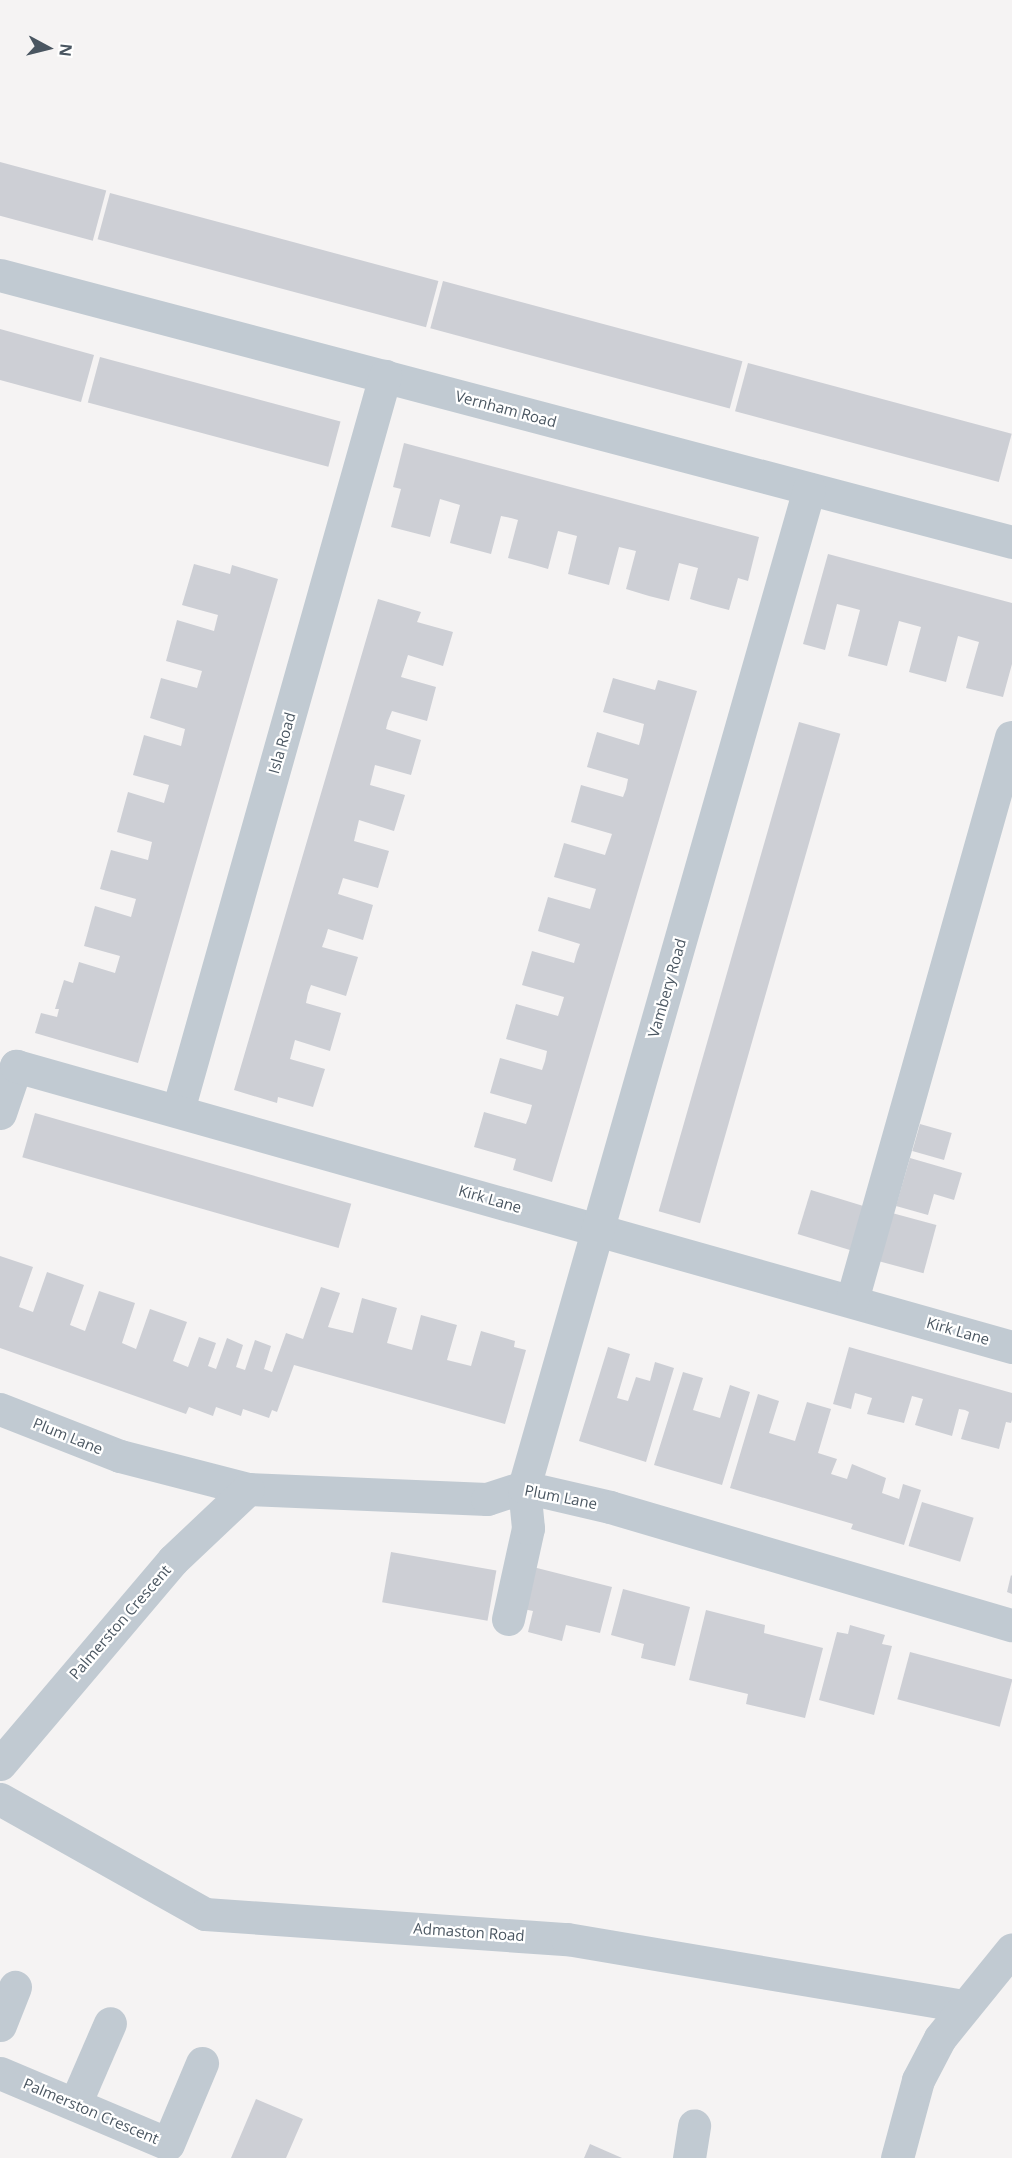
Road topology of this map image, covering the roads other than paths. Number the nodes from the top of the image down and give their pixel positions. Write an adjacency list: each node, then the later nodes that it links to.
1 (0, 275): 2 (street, Vernham Road)
2 (386, 376): 3 (street, Vernham Road); 6 (street, Isla Road)
3 (809, 489): 4 (street, Vernham Road); 8 (street, Vambery Road)
4 (1012, 542)
5 (1011, 737): 9 (street)
6 (178, 1110): 7 (street, Kirk Lane); 8 (street, Kirk Lane)
7 (0, 1113)
8 (598, 1230): 9 (street, Kirk Lane); 12 (street, Vambery Road)
9 (852, 1300): 10 (street, Kirk Lane)
10 (1012, 1347)
11 (0, 1409): 13 (street, Plum Lane)
12 (524, 1487): 13 (street, Plum Lane); 14 (street); 15 (street, Plum Lane)
13 (248, 1489): 16 (street, Palmerston Crescent)
14 (508, 1618)
15 (1012, 1625)
16 (0, 1764)
17 (0, 1799): 20 (street, Admaston Road)
18 (1012, 1949): 20 (street)
19 (15, 1987): 22 (street)
20 (963, 2006): 28 (street)
21 (110, 2023): 25 (street)
22 (0, 2025)
23 (202, 2063): 25 (street, Palmerston Crescent)
24 (0, 2073): 25 (street, Palmerston Crescent)
25 (75, 2104)
26 (694, 2125): 27 (street)
27 (689, 2158)
28 (897, 2158)

